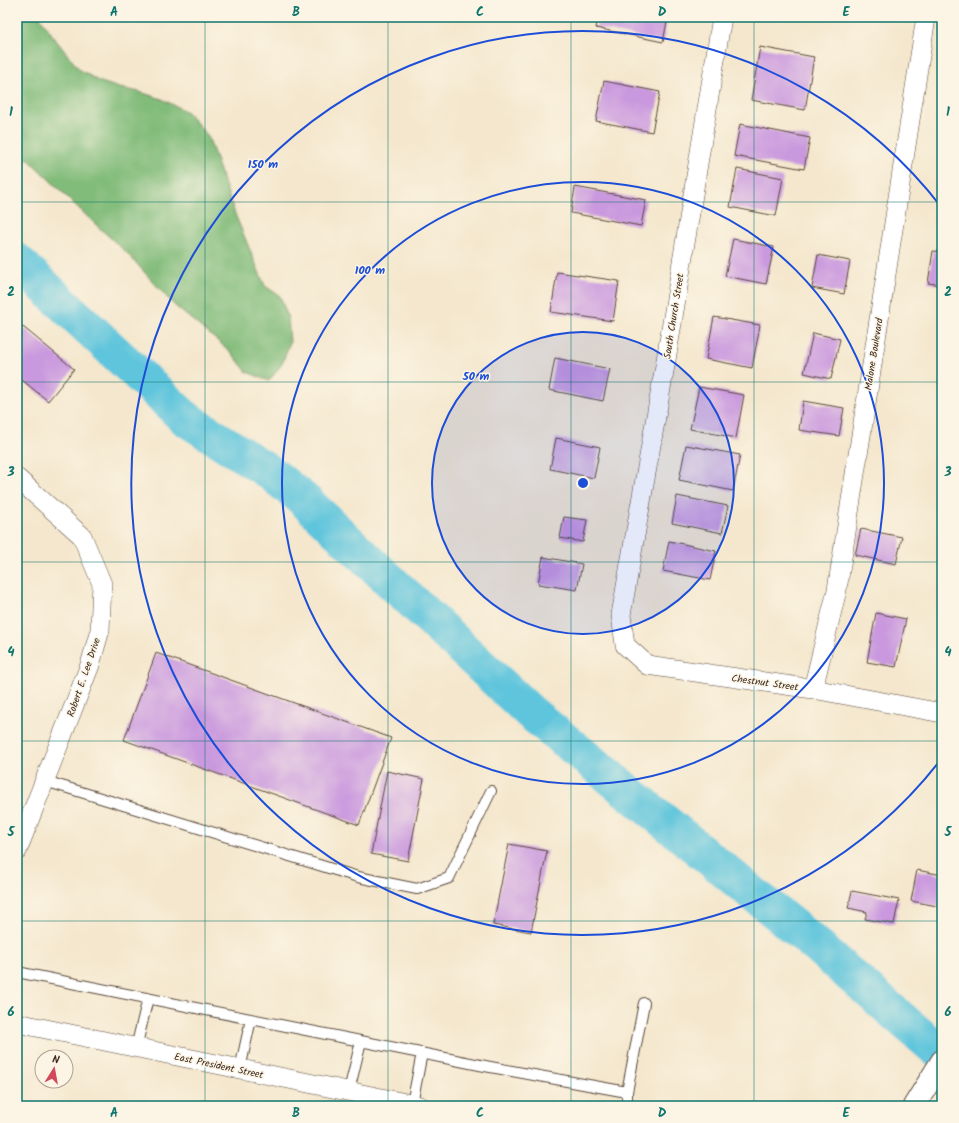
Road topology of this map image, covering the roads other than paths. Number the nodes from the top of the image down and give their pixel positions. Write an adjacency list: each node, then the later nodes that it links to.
1 (722, 17): 4 (street, South Church Street)
2 (926, 17): 5 (street, Malone Boulevard)
3 (17, 478): 7 (street, Robert E. Lee Drive)
4 (621, 615): 5 (street, Chestnut Street)
5 (813, 689): 6 (street, Chestnut Street)
6 (942, 713)
7 (45, 780): 8 (lane); 9 (street, Robert E. Lee Drive)
8 (491, 791)
9 (17, 851)
10 (17, 972): 11 (lane)
11 (148, 998): 13 (lane); 16 (lane)
12 (644, 1003): 21 (lane)
13 (251, 1019): 15 (lane); 19 (lane)
14 (17, 1023): 16 (street, East President Street)
15 (361, 1041): 17 (lane); 20 (lane)
16 (136, 1048): 19 (street, East President Street)
17 (422, 1053): 21 (lane); 22 (lane)
18 (942, 1061): 24 (street)
19 (240, 1069): 20 (street, East President Street)
20 (349, 1091): 22 (street, East President Street)
21 (626, 1092): 23 (lane)
22 (416, 1105)
23 (627, 1106)
24 (914, 1106)

